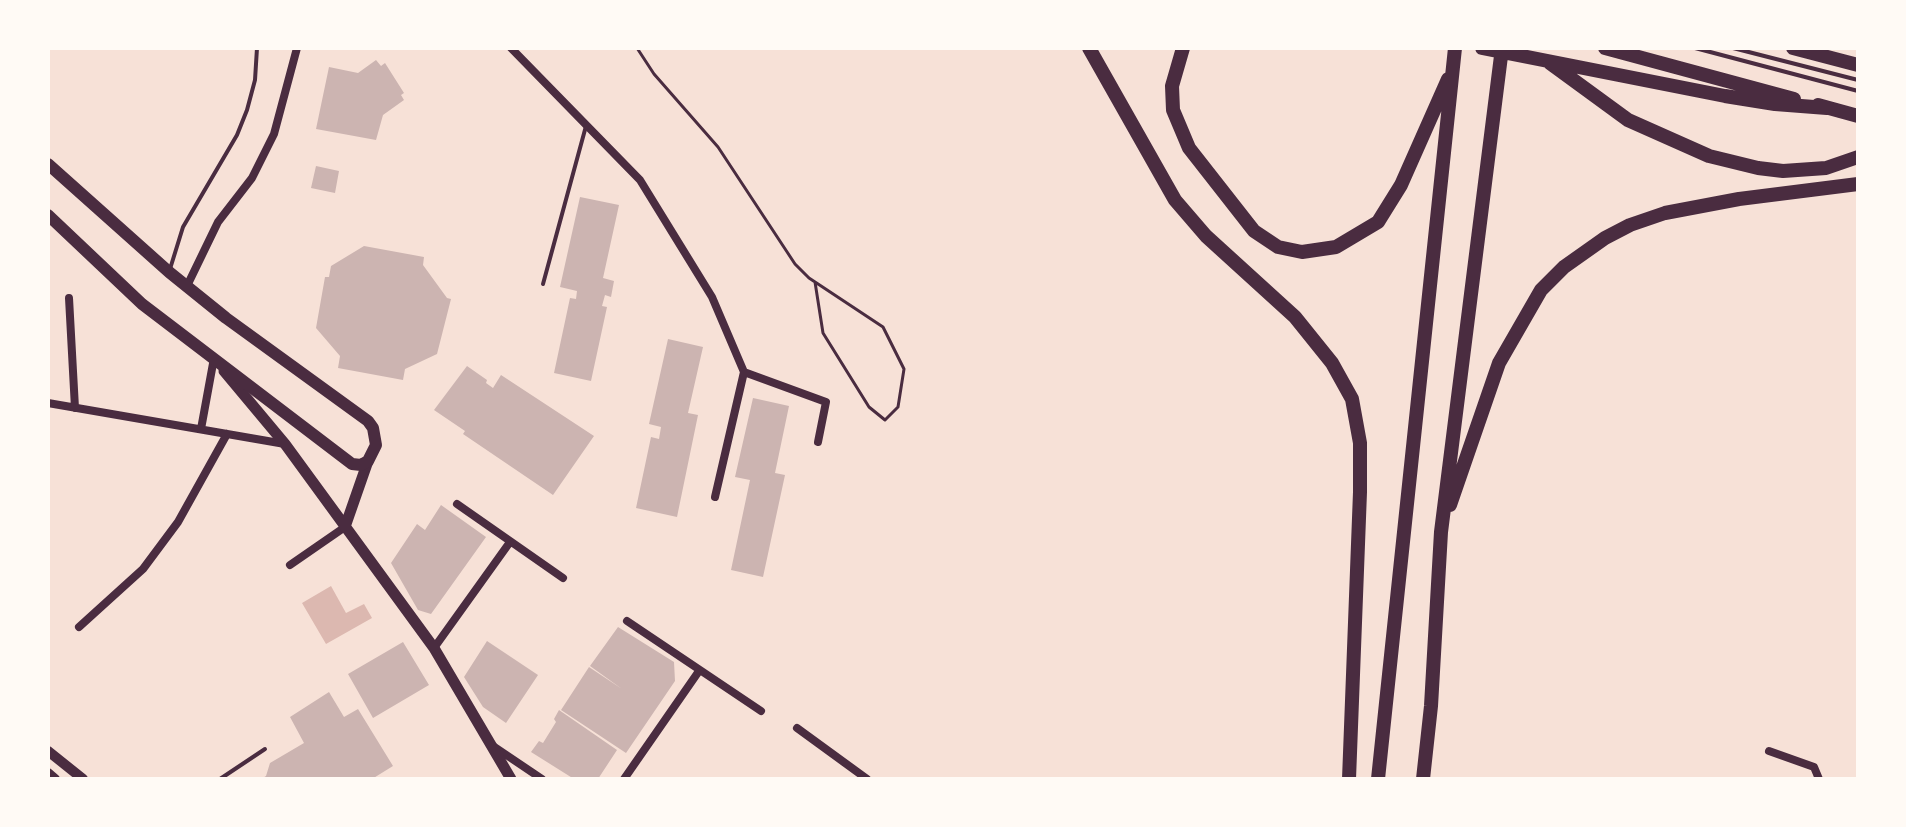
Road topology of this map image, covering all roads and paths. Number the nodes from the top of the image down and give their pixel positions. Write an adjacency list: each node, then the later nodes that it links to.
1 (257, 48): 26 (lane)
2 (297, 48): 29 (street)
3 (511, 48): 21 (street)
4 (637, 48): 27 (path)
5 (1089, 48): 65 (highway)
6 (1183, 48): 16 (highway)
7 (1455, 48): 16 (highway)
8 (1482, 48): 14 (highway)
9 (1502, 48): 43 (highway)
10 (1605, 48): 19 (highway)
11 (1695, 48): 18 (lane)
12 (1733, 48): 17 (lane)
13 (1793, 48): 15 (highway)
14 (1546, 61): 19 (highway); 22 (highway)
15 (1858, 65)
16 (1453, 67): 66 (highway)
17 (1858, 80)
18 (1858, 91)
19 (1827, 108): 20 (highway)
20 (1858, 116)
21 (586, 123): 28 (lane); 32 (street)
22 (1858, 157)
23 (48, 164): 26 (main road)
24 (1858, 184): 43 (highway)
25 (48, 215): 31 (main road)
26 (169, 272): 29 (main road)
27 (815, 282): 27 (path)
28 (543, 284)
29 (187, 286): 39 (main road)
30 (69, 298): 34 (street)
31 (214, 358): 35 (street); 38 (main road); 39 (main road)
32 (744, 372): 37 (street); 40 (street)
33 (48, 403): 34 (street)
34 (75, 408): 35 (street)
35 (201, 429): 36 (street)
36 (227, 434): 38 (street); 48 (street)
37 (818, 442)
38 (285, 444): 42 (main road)
39 (368, 461): 42 (main road)
40 (715, 497)
41 (457, 504): 44 (street)
42 (345, 527): 45 (street); 49 (main road)
43 (1441, 532): 67 (highway)
44 (510, 542): 46 (street); 49 (street)
45 (290, 565)
46 (563, 578)
47 (627, 621): 50 (street)
48 (79, 627)
49 (434, 648): 53 (main road)
50 (699, 671): 51 (street); 63 (street)
51 (761, 711)
52 (797, 728): 64 (street)
53 (490, 745): 61 (main road); 62 (street)
54 (265, 749): 60 (lane)
55 (1769, 751): 68 (street)
56 (49, 753): 59 (street)
57 (48, 773): 58 (street)
58 (55, 779)
59 (83, 779)
60 (220, 779)
61 (511, 779)
62 (542, 779)
63 (624, 779)
64 (867, 779)
65 (1349, 779)
66 (1378, 779)
67 (1423, 779)
68 (1819, 779)

